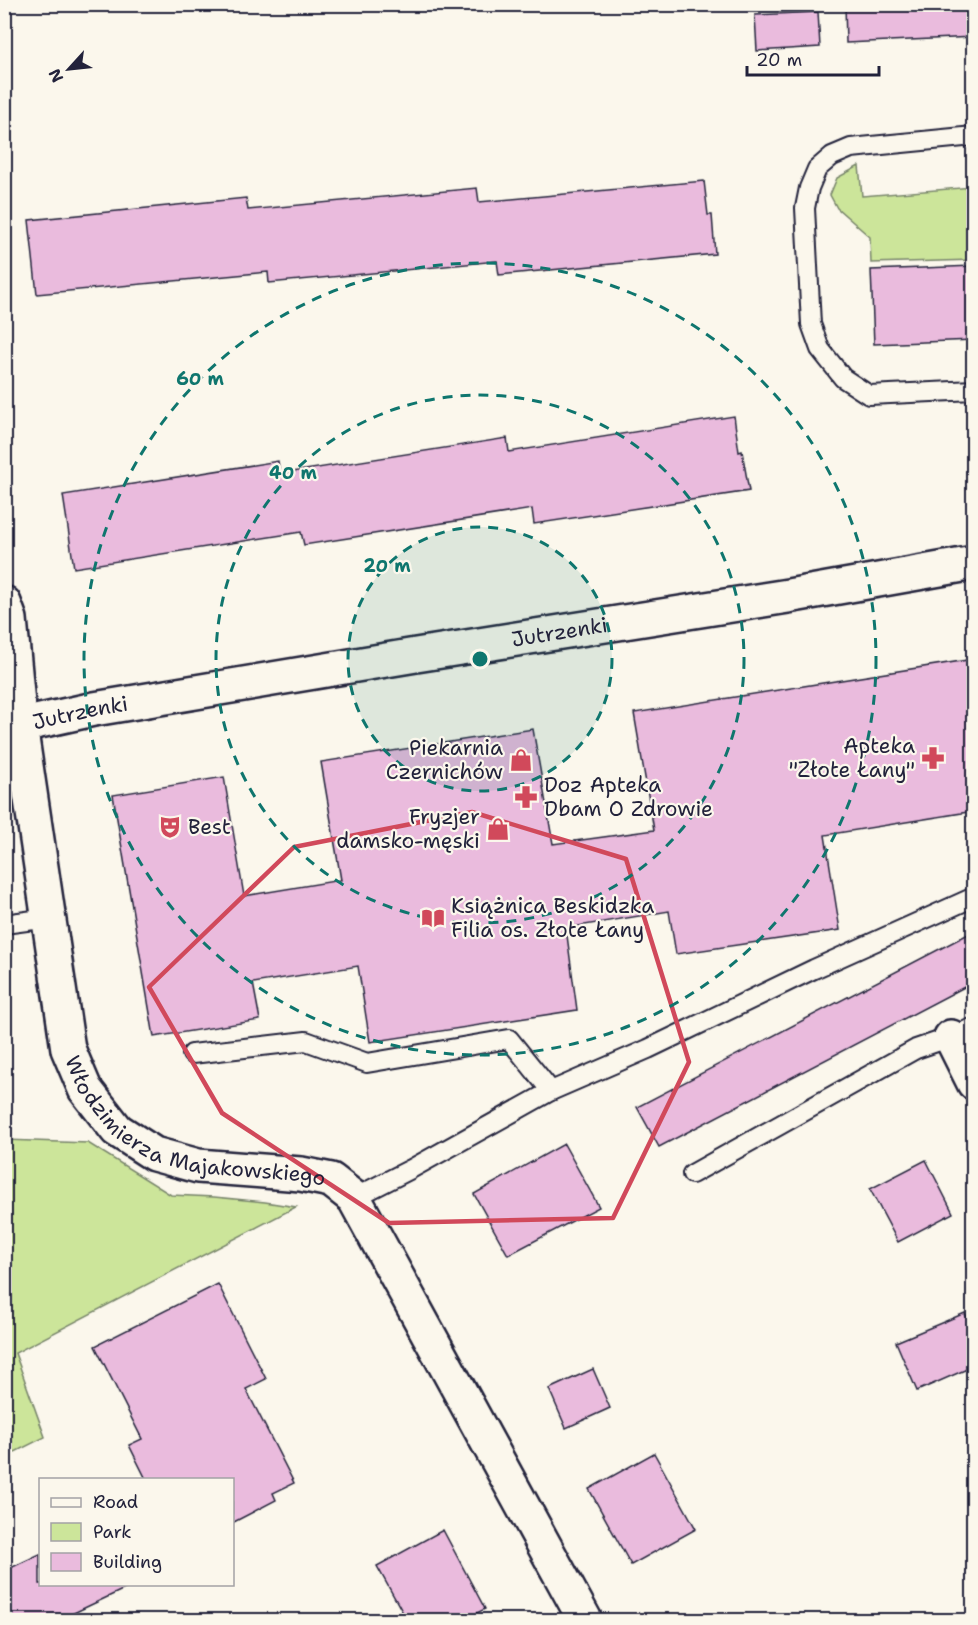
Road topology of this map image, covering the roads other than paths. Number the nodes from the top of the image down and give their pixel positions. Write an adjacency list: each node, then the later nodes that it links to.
1 (974, 136): 2 (lane)
2 (974, 390)
3 (974, 563): 5 (street, Jutrzenki)
4 (4, 603): 5 (street, Włodzimierza Majakowskiego)
5 (13, 727): 7 (street, Włodzimierza Majakowskiego)
6 (974, 897): 12 (lane)
7 (49, 918): 8 (lane); 14 (street, Włodzimierza Majakowskiego)
8 (4, 924)
9 (962, 1032): 11 (street); 13 (lane)
10 (192, 1054): 12 (lane)
11 (974, 1083)
12 (551, 1090): 14 (lane)
13 (692, 1174)
14 (354, 1198): 15 (street, Włodzimierza Majakowskiego)
15 (585, 1620)

